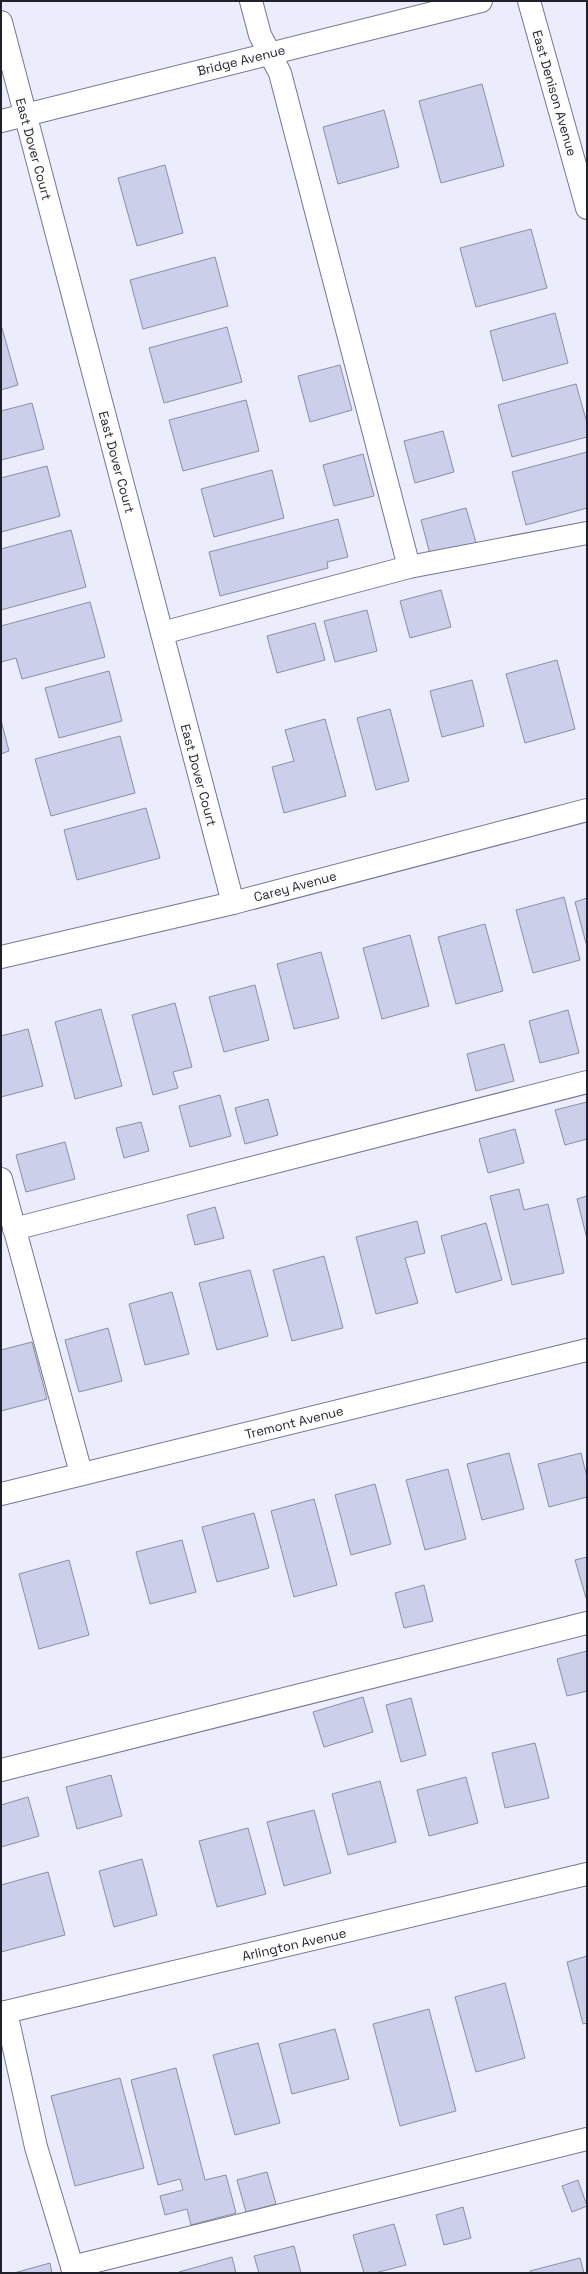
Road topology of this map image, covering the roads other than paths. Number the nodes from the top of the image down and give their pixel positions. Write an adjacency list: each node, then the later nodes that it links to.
1 (251, 1): 5 (street)
2 (481, 1): 5 (street, Bridge Avenue)
3 (529, 1): 8 (street, East Denison Avenue)
4 (1, 22): 6 (street, East Dover Court)
5 (269, 53): 6 (street, Bridge Avenue); 10 (street)
6 (26, 115): 7 (street, Bridge Avenue); 11 (street, East Dover Court)
7 (1, 121)
8 (587, 208)
9 (587, 533): 10 (street)
10 (409, 567): 11 (street)
11 (162, 633): 13 (street, East Dover Court)
12 (587, 810): 13 (street, Carey Avenue)
13 (233, 903): 14 (street, Carey Avenue)
14 (1, 957)
15 (587, 1082): 17 (street)
16 (1, 1179): 17 (street)
17 (14, 1229): 19 (street)
18 (587, 1350): 19 (street, Tremont Avenue)
19 (81, 1473): 20 (street, Tremont Avenue)
20 (1, 1494)
21 (587, 1623): 22 (street)
22 (1, 1770)
23 (587, 1874): 24 (street, Arlington Avenue)
24 (4, 2013): 26 (street)
25 (587, 2139): 26 (street)
26 (73, 2270)

